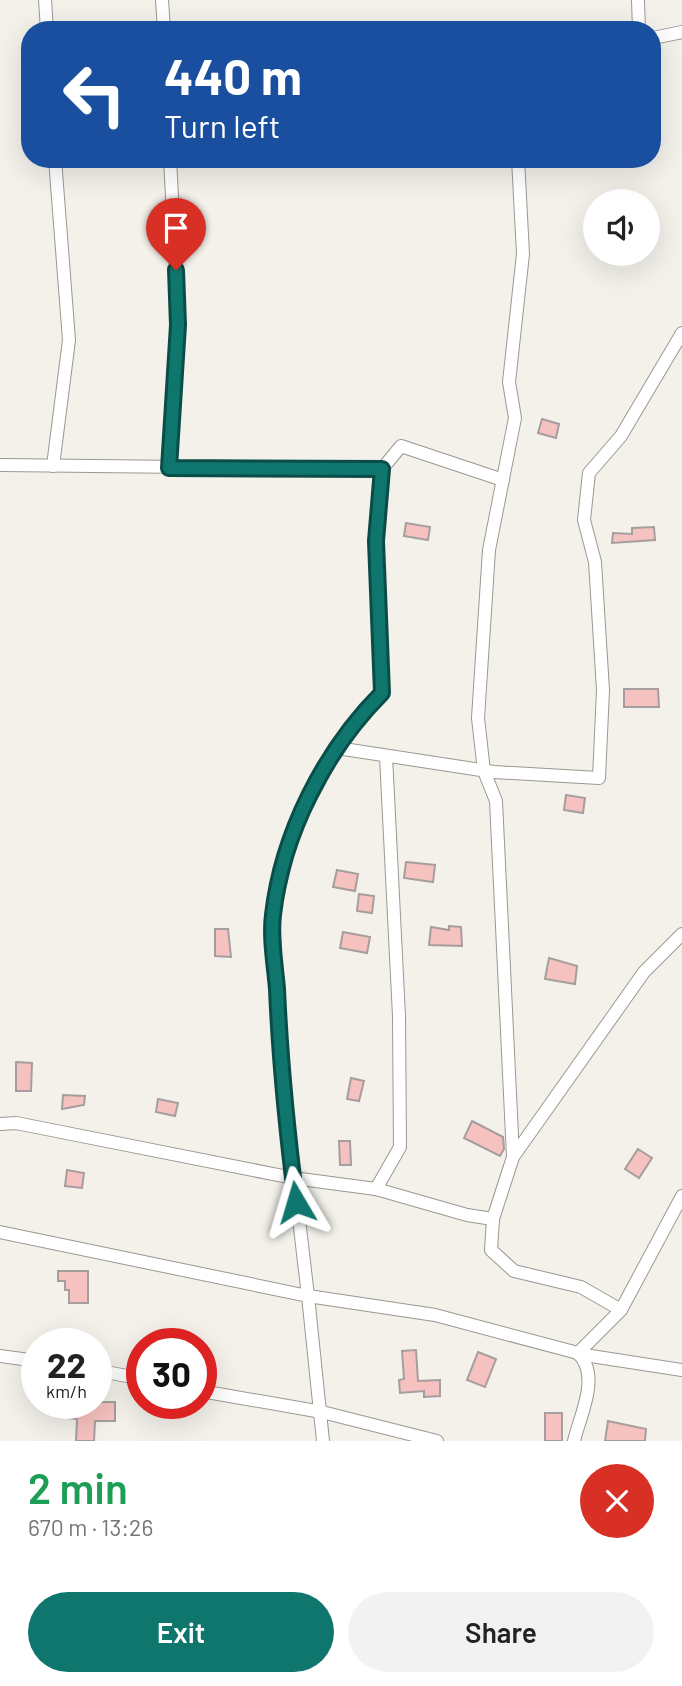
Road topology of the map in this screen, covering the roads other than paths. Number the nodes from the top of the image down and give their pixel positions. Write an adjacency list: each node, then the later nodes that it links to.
1 (45, 0): 4 (street)
2 (162, 0): 5 (street)
3 (638, 0): 6 (street)
4 (46, 21)
5 (163, 21)
6 (639, 21)
7 (682, 32): 8 (street)
8 (661, 36)
9 (56, 168): 14 (street)
10 (170, 168): 15 (street)
11 (518, 168): 17 (street)
12 (682, 332): 20 (street)
13 (0, 465): 14 (street)
14 (53, 466): 15 (street)
15 (169, 468): 16 (street)
16 (382, 469): 17 (street); 18 (street)
17 (503, 480): 20 (street)
18 (337, 748): 19 (street); 24 (street)
19 (386, 756): 20 (street); 25 (street)
20 (484, 771): 23 (street)
21 (682, 934): 23 (street)
22 (0, 1124): 24 (street)
23 (513, 1157): 27 (street)
24 (293, 1178): 25 (street); 29 (street)
25 (376, 1189): 27 (street)
26 (682, 1196): 30 (street)
27 (493, 1219): 30 (street)
28 (0, 1232): 29 (street)
29 (308, 1296): 31 (street); 36 (street)
30 (621, 1310): 31 (street)
31 (578, 1353): 34 (street); 39 (street)
32 (0, 1356): 33 (street)
33 (21, 1359)
34 (682, 1370)
35 (217, 1394): 36 (street)
36 (322, 1412): 37 (street); 38 (street)
37 (323, 1441)
38 (437, 1441)
39 (574, 1441)

